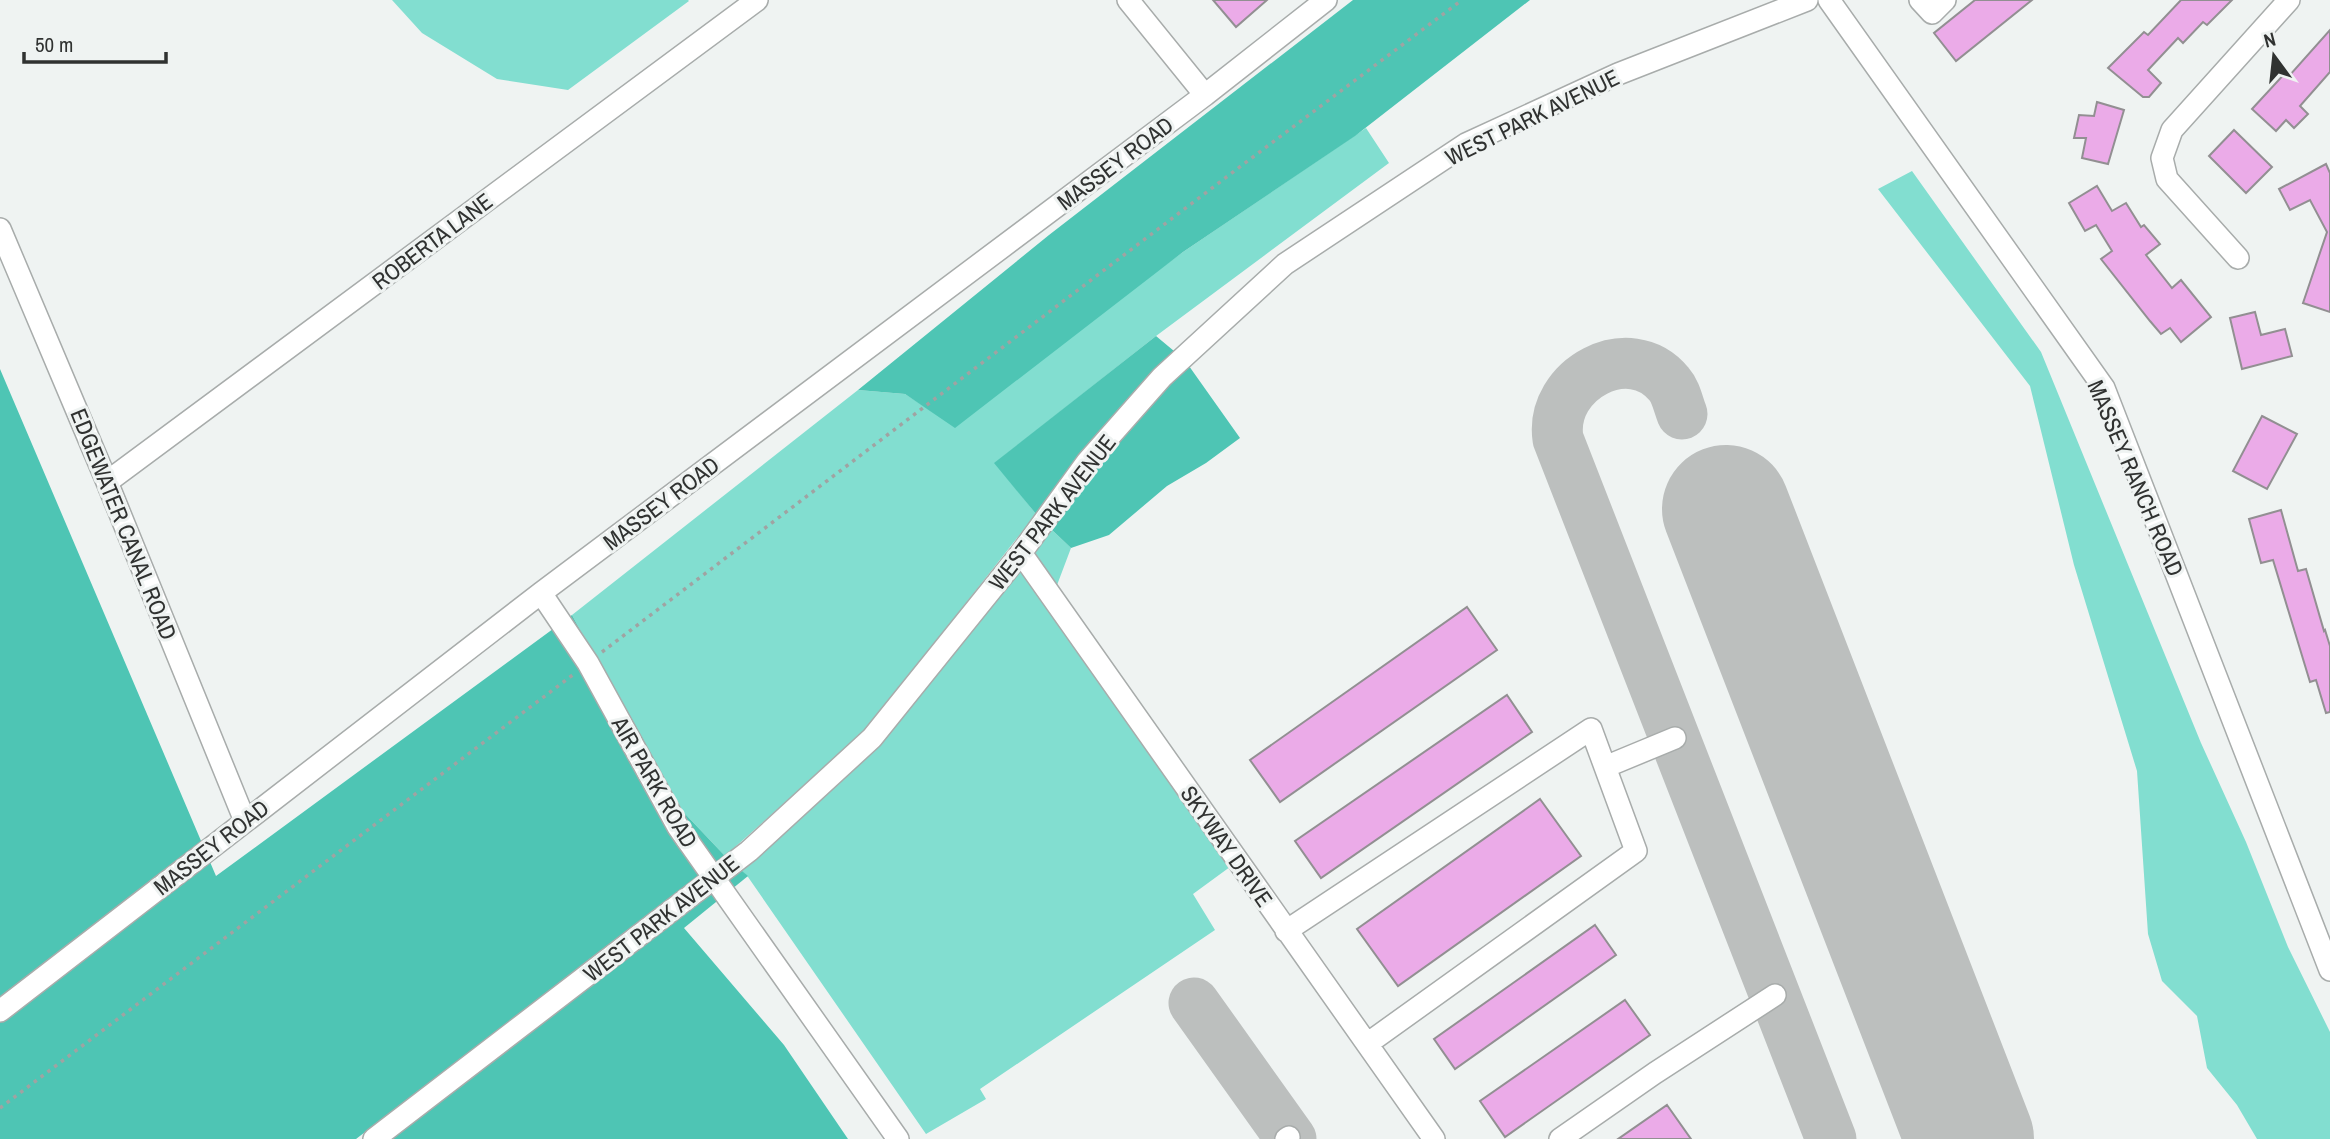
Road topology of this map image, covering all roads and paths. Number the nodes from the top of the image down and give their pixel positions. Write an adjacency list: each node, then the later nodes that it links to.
1 (757, 0): 13 (street, ROBERTA LANE)
2 (1128, 0): 10 (street)
3 (1326, 0): 10 (street, MASSEY ROAD)
4 (1462, 0): 16 (path)
5 (1807, 0): 14 (street, WEST PARK AVENUE)
6 (1829, 0): 22 (street, MASSEY RANCH ROAD)
7 (1920, 0): 8 (street)
8 (1945, 0)
9 (2289, 0): 12 (street)
10 (1205, 96): 15 (street, MASSEY ROAD)
11 (0, 229): 13 (street, EDGEWATER CANAL ROAD)
12 (2238, 258)
13 (107, 482): 19 (street, EDGEWATER CANAL ROAD)
14 (1021, 553): 20 (street, WEST PARK AVENUE); 21 (street, SKYWAY DRIVE)
15 (541, 593): 16 (street, AIR PARK ROAD); 19 (street, MASSEY ROAD)
16 (588, 663): 20 (street, AIR PARK ROAD); 26 (path)
17 (1675, 738): 18 (street)
18 (1605, 767): 21 (street); 25 (street)
19 (245, 821): 24 (street, MASSEY ROAD)
20 (713, 878): 27 (street, WEST PARK AVENUE); 28 (street, AIR PARK ROAD)
21 (1286, 931): 25 (street, SKYWAY DRIVE)
22 (2330, 970)
23 (1775, 995): 30 (street)
24 (0, 1011)
25 (1367, 1044): 29 (street, SKYWAY DRIVE)
26 (0, 1108)
27 (374, 1139)
28 (898, 1139)
29 (1434, 1139)
30 (1560, 1139)

